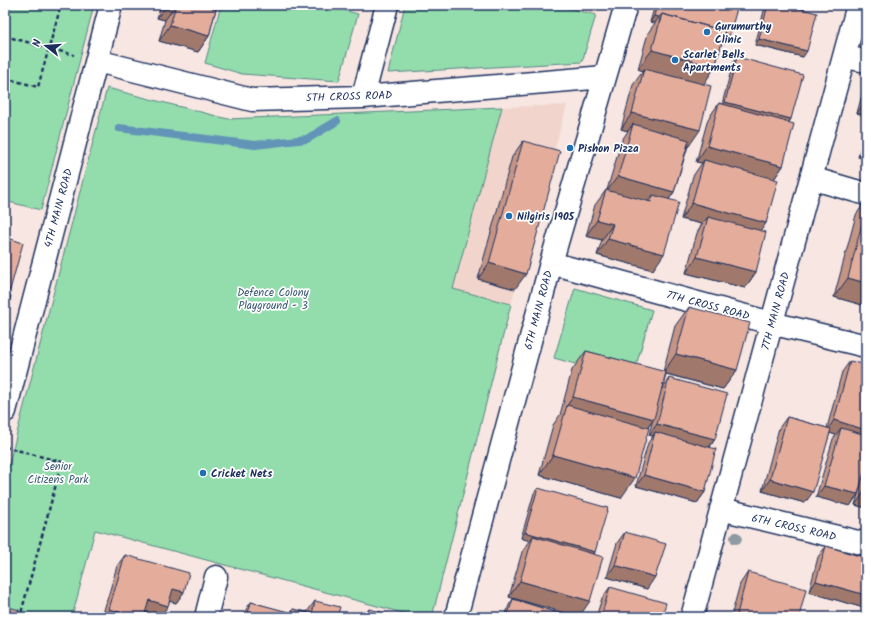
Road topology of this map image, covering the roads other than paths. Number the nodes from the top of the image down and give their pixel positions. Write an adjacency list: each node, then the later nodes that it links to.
1 (111, 5): 6 (street, 4TH MAIN ROAD)
2 (387, 5): 9 (street)
3 (626, 5): 8 (street, 6TH MAIN ROAD)
4 (858, 5): 5 (street, 7TH MAIN ROAD)
5 (844, 57): 7 (street); 10 (street, 7TH MAIN ROAD)
6 (97, 61): 9 (street, 5TH CROSS ROAD); 15 (street, 4TH MAIN ROAD)
7 (866, 62)
8 (605, 77): 9 (street, 5TH CROSS ROAD); 12 (street, 6TH MAIN ROAD)
9 (363, 97)
10 (811, 178): 11 (street); 13 (street, 7TH MAIN ROAD)
11 (866, 194)
12 (551, 263): 13 (street, 7TH CROSS ROAD); 20 (street, 6TH MAIN ROAD)
13 (771, 323): 14 (street, 7TH CROSS ROAD); 16 (street, 7TH MAIN ROAD)
14 (866, 346)
15 (5, 411)
16 (721, 509): 17 (street, 6TH CROSS ROAD); 21 (street, 7TH MAIN ROAD)
17 (866, 544)
18 (216, 577): 19 (street)
19 (206, 617)
20 (456, 617)
21 (692, 617)

